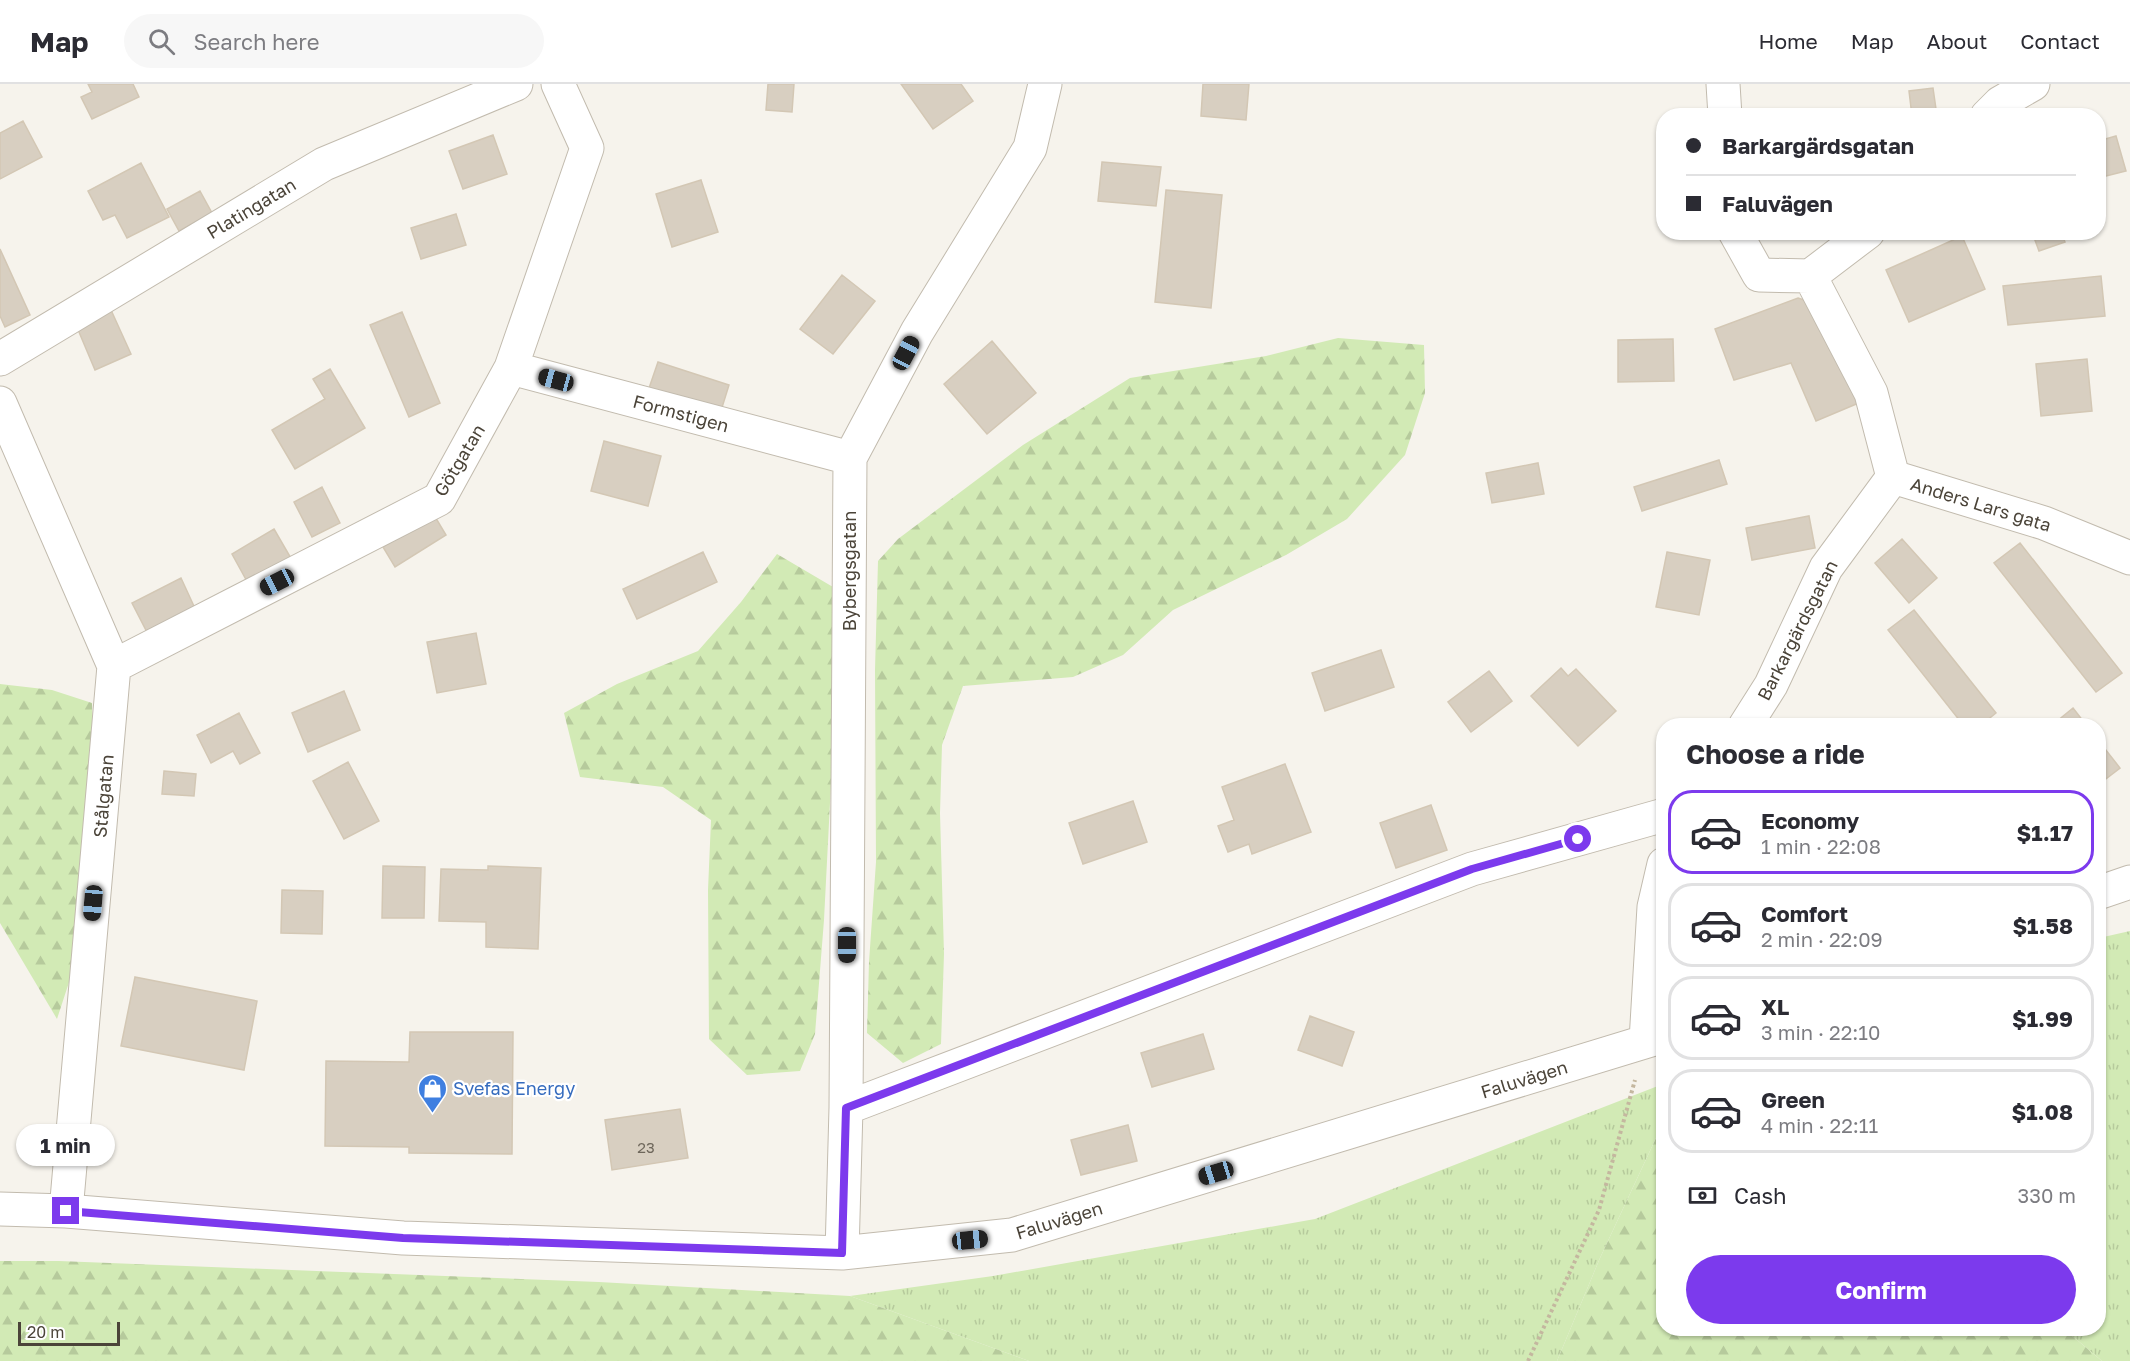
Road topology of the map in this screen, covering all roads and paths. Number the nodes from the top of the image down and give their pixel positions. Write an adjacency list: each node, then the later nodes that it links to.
1 (516, 84): 11 (street, Platingatan)
2 (558, 84): 12 (street, Götgatan)
3 (1045, 84): 14 (street, Bybergsgatan)
4 (1723, 84): 6 (street)
5 (2033, 84): 7 (street)
6 (1724, 108)
7 (1996, 108)
8 (1739, 240): 10 (street)
9 (1857, 240): 10 (street)
10 (1810, 276): 15 (street, Anders Lars gata)
11 (0, 359)
12 (511, 368): 14 (street, Formstigen); 17 (street, Götgatan)
13 (0, 403): 17 (street, Stålgatan)
14 (850, 458): 24 (street, Bybergsgatan)
15 (1893, 477): 16 (street, Anders Lars gata); 18 (street, Barkargärdsgatan)
16 (2130, 558)
17 (114, 666): 26 (street, Stålgatan)
18 (1749, 718)
19 (1656, 816): 24 (street)
20 (2130, 882): 21 (street)
21 (2106, 890)
22 (1656, 898): 23 (street)
23 (1655, 1039): 27 (street, Faluvägen); 28 (path)
24 (846, 1108): 27 (street)
25 (0, 1209): 26 (street, Faluvägen)
26 (66, 1211): 27 (street, Faluvägen)
27 (842, 1253)
28 (1528, 1361)

